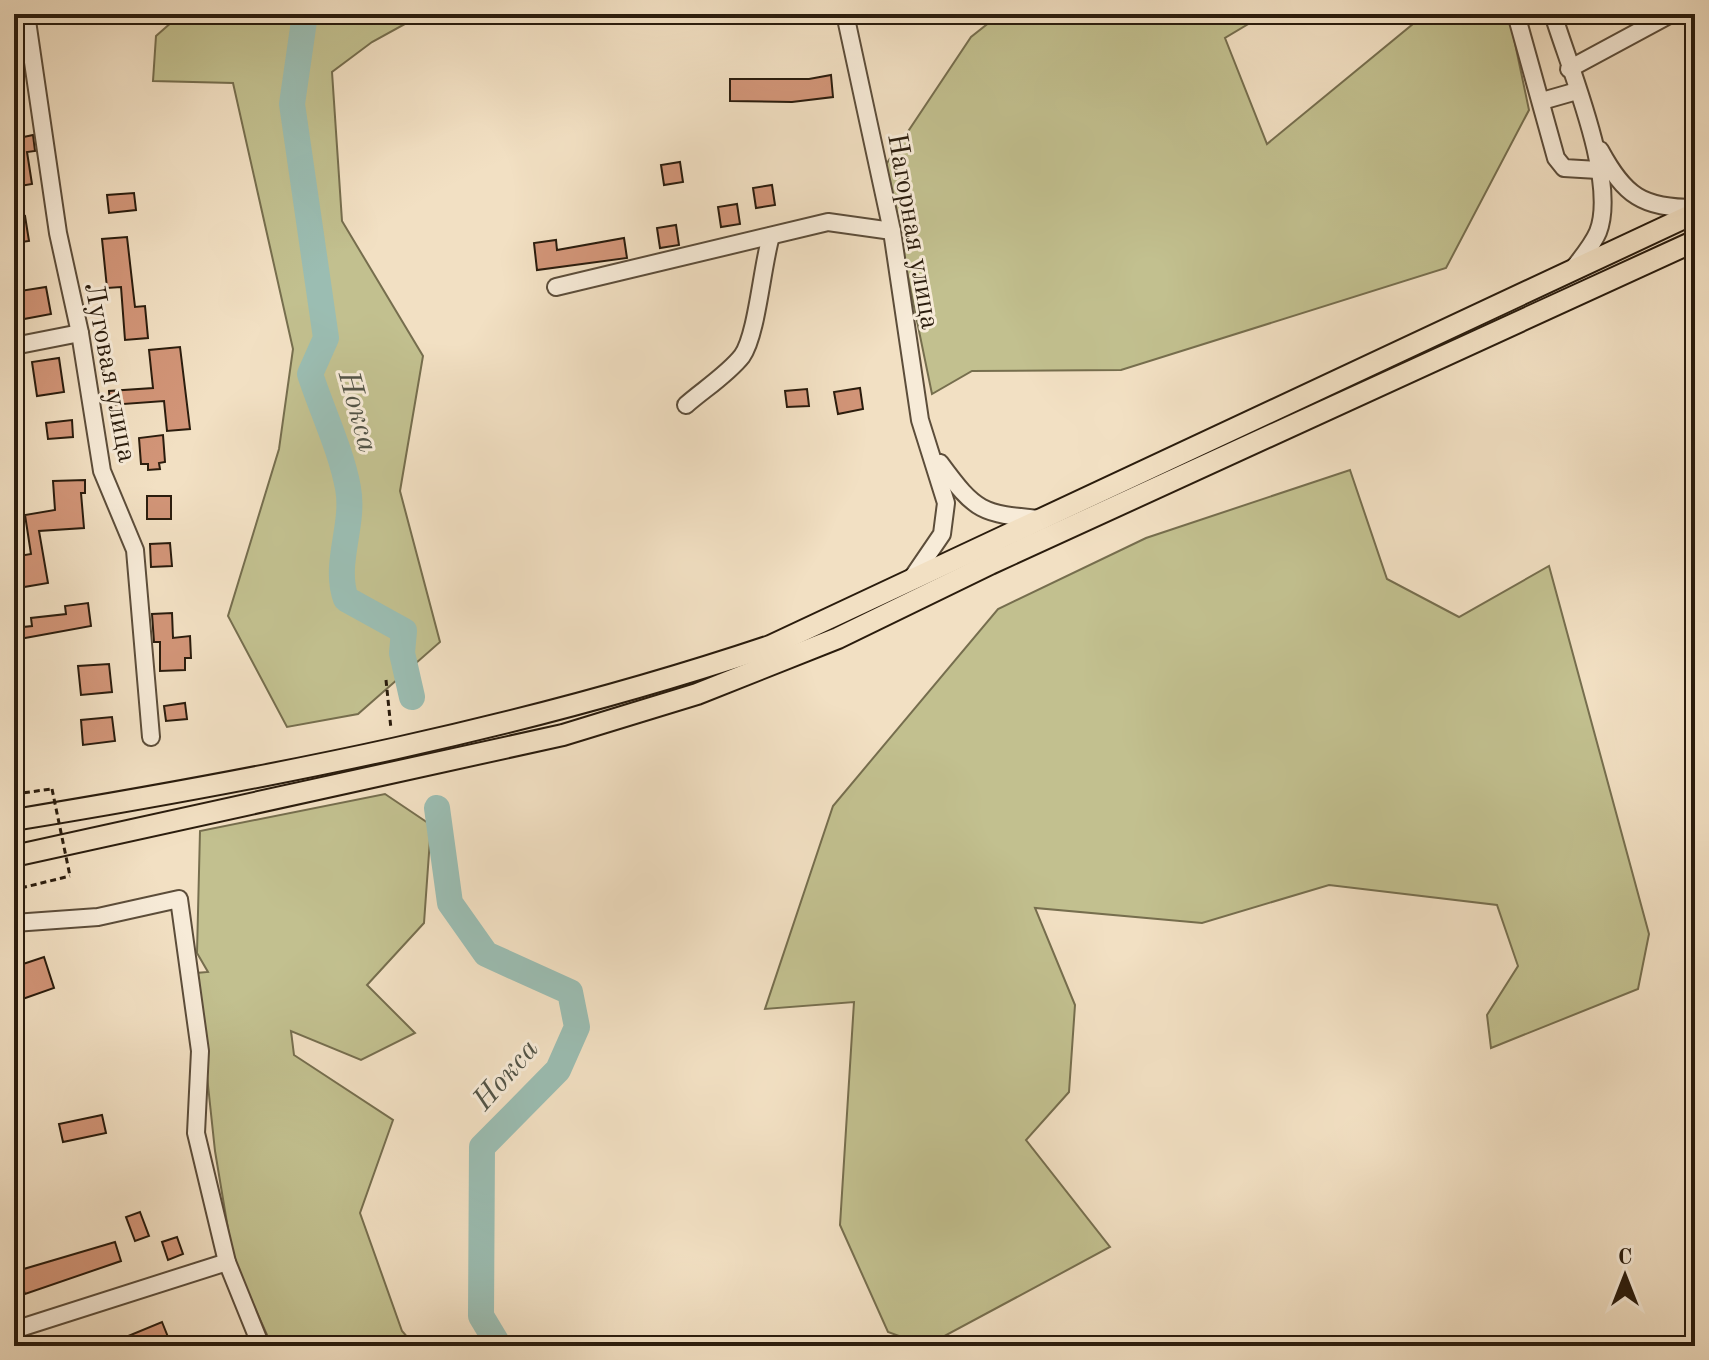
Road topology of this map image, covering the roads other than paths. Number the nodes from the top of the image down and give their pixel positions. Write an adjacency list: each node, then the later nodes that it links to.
1 (26, 14): 17 (street, Луговая улица)
2 (845, 14): 12 (street, Нагорная улица)
3 (1516, 14): 8 (street)
4 (1553, 14): 6 (street)
5 (1671, 14): 6 (street)
6 (1569, 69): 7 (street)
7 (1577, 91): 8 (street); 9 (street)
8 (1542, 101): 10 (street)
9 (1591, 135): 10 (street); 11 (street)
10 (1598, 170): 15 (street)
11 (1695, 211): 15 (main road)
12 (892, 231): 13 (street); 20 (street, Нагорная улица)
13 (771, 236): 16 (street); 19 (street)
14 (1695, 241): 25 (main road)
15 (1572, 270): 21 (main road)
16 (556, 287)
17 (80, 333): 18 (street); 23 (street, Луговая улица)
18 (14, 346)
19 (686, 405)
20 (934, 455): 21 (street); 22 (street)
21 (1044, 519): 22 (main road)
22 (912, 578): 24 (main road)
23 (151, 737)
24 (14, 820)
25 (14, 856)
26 (14, 923): 27 (street)
27 (227, 1262): 28 (street); 29 (street)
28 (14, 1330)
29 (261, 1346)

